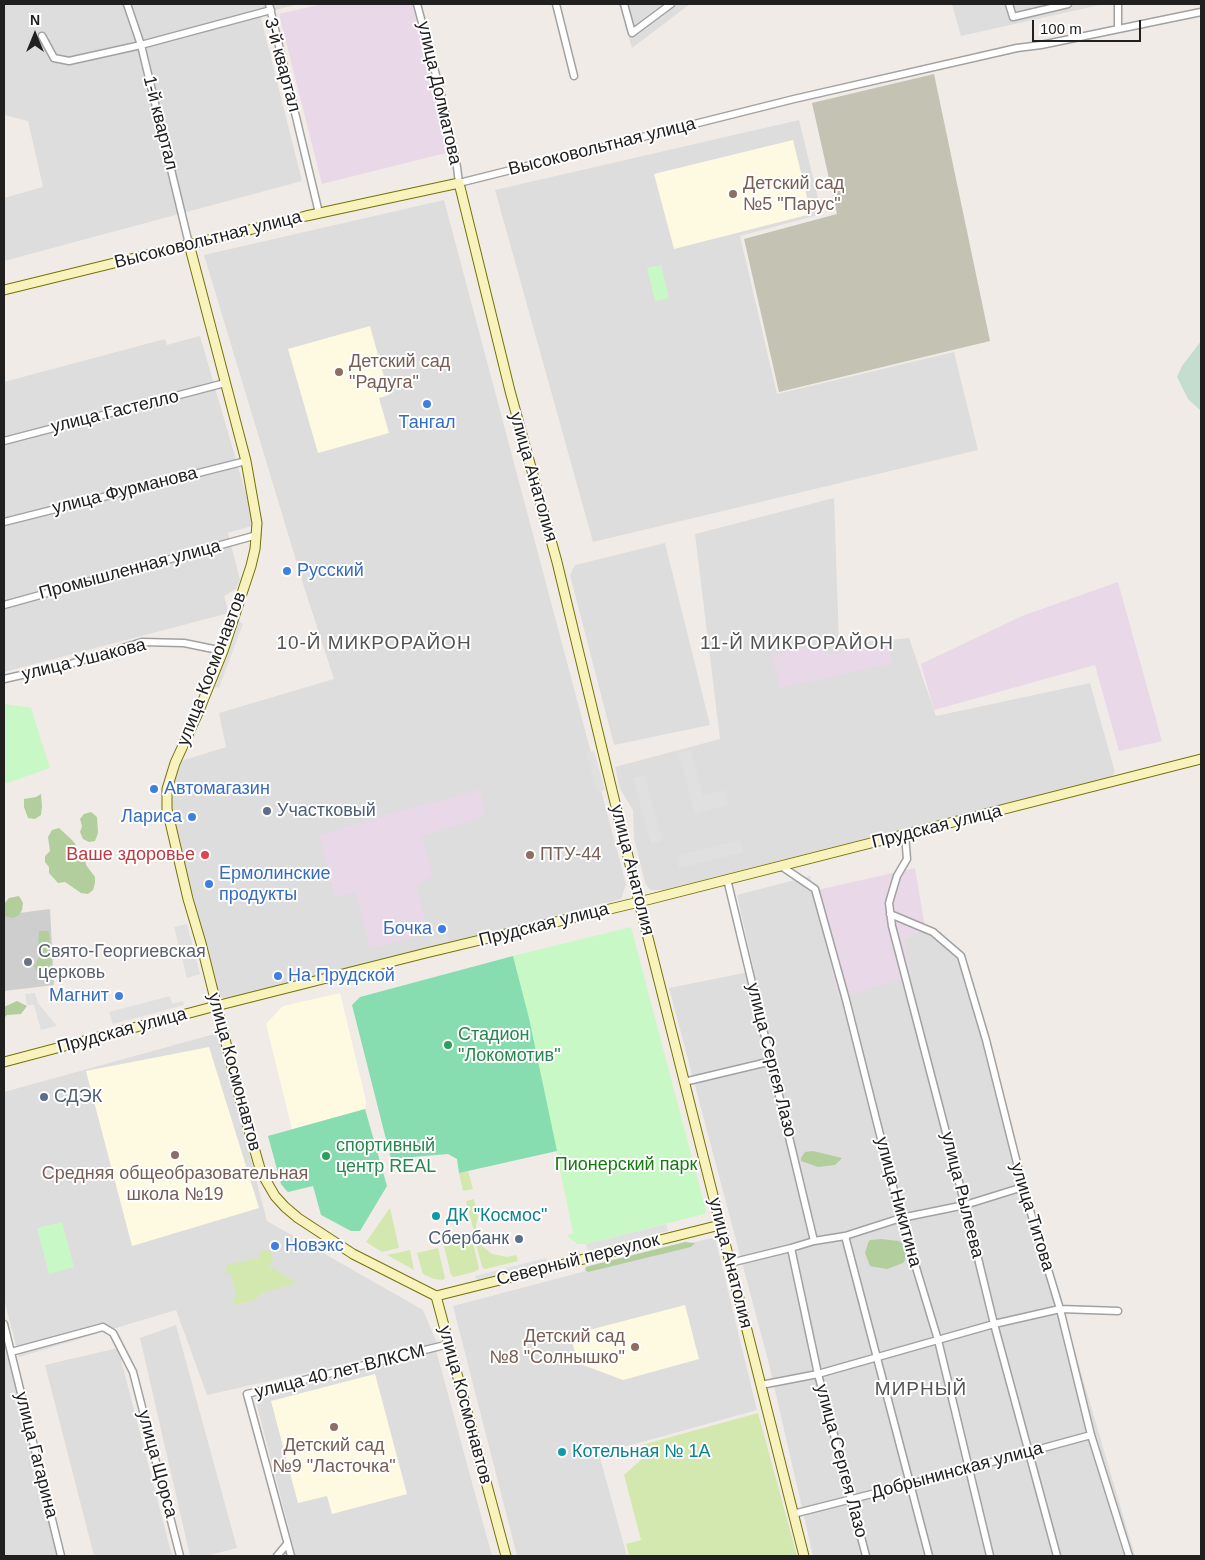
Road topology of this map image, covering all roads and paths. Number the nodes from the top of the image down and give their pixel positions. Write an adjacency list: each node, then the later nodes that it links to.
1 (127, 4): 13 (street, 1-й квартал)
2 (418, 4): 15 (street, улица Долматова)
3 (556, 4): 14 (street)
4 (624, 4): 5 (street)
5 (671, 4)
6 (1009, 4): 7 (street)
7 (1068, 4)
8 (1118, 4): 11 (street)
9 (270, 7): 13 (street, 3-й квартал); 16 (street, 3-й квартал)
10 (1201, 12): 11 (street, Высоковольтная улица)
11 (1118, 28): 15 (street, Высоковольтная улица)
12 (42, 36): 13 (street, 3-й квартал)
13 (140, 45): 17 (street, 1-й квартал)
14 (574, 76)
15 (458, 183): 16 (street, Высоковольтная улица); 31 (street, улица Анатолия)
16 (319, 212): 17 (street, Высоковольтная улица)
17 (189, 244): 18 (street, Высоковольтная улица); 19 (street, улица Космонавтов)
18 (4, 290)
19 (226, 383): 20 (street, улица Гастелло); 21 (street, улица Космонавтов)
20 (4, 440)
21 (246, 460): 22 (street, улица Фурманова); 23 (street, улица Космонавтов)
22 (4, 522)
23 (257, 535): 24 (street, Промышленная улица); 25 (street, улица Космонавтов)
24 (4, 604)
25 (223, 651): 26 (street, улица Ушакова); 33 (street, улица Космонавтов)
26 (4, 679)
27 (1201, 759): 28 (street, Прудская улица)
28 (905, 835): 29 (street, Прудская улица); 32 (street, улица Рылеева)
29 (781, 866): 30 (street, Прудская улица); 39 (street, улица Никитина)
30 (727, 879): 31 (street, Прудская улица); 34 (street, улица Сергея Лазо)
31 (639, 902): 33 (street, Прудская улица); 36 (street, улица Анатолия)
32 (890, 914): 37 (street, улица Титова); 38 (street, улица Рылеева)
33 (216, 1006): 35 (street, Прудская улица); 45 (street, улица Космонавтов)
34 (772, 1061): 36 (street); 42 (street, улица Сергея Лазо)
35 (4, 1062)
36 (684, 1082): 40 (street, улица Анатолия)
37 (1022, 1188): 38 (street); 46 (street, улица Титова)
38 (965, 1205): 39 (street); 49 (street, улица Рылеева)
39 (901, 1218): 41 (street); 50 (street, улица Никитина)
40 (720, 1225): 44 (street, улица Анатолия); 45 (street, Северный переулок)
41 (845, 1236): 42 (street); 53 (street)
42 (814, 1241): 43 (street)
43 (791, 1248): 44 (street); 54 (street, улица Сергея Лазо)
44 (730, 1263): 55 (street, улица Анатолия)
45 (436, 1296): 51 (street, улица Космонавтов)
46 (1060, 1309): 47 (street); 49 (street); 56 (street, улица Титова)
47 (1118, 1311)
48 (4, 1324): 52 (street, улица Гагарина)
49 (994, 1324): 50 (street); 57 (street, улица Рылеева)
50 (938, 1340): 53 (street); 58 (street, улица Никитина)
51 (449, 1344): 62 (street, улица 40 лет ВЛКСМ); 68 (street, улица Космонавтов)
52 (10, 1352): 64 (street, улица Гагарина); 65 (street, улица Щорса)
53 (877, 1358): 54 (street); 59 (street)
54 (818, 1374): 55 (street); 60 (street, улица Сергея Лазо)
55 (761, 1385): 61 (street, улица Анатолия)
56 (1091, 1435): 57 (street, Добрынинская улица); 63 (street, улица Титова)
57 (1028, 1452): 58 (street, Добрынинская улица); 73 (street, улица Рылеева)
58 (967, 1468): 59 (street, Добрынинская улица); 72 (street, улица Никитина)
59 (912, 1484): 60 (street, Добрынинская улица); 71 (street)
60 (851, 1499): 61 (street, Добрынинская улица); 70 (street, улица Сергея Лазо)
61 (793, 1514): 69 (street, улица Анатолия)
62 (287, 1544): 66 (street); 67 (street, улица 40 лет ВЛКСМ)
63 (1128, 1555)
64 (61, 1556)
65 (180, 1556)
66 (277, 1556)
67 (291, 1556)
68 (506, 1556)
69 (804, 1556)
70 (866, 1556)
71 (929, 1556)
72 (990, 1556)
73 (1057, 1556)

